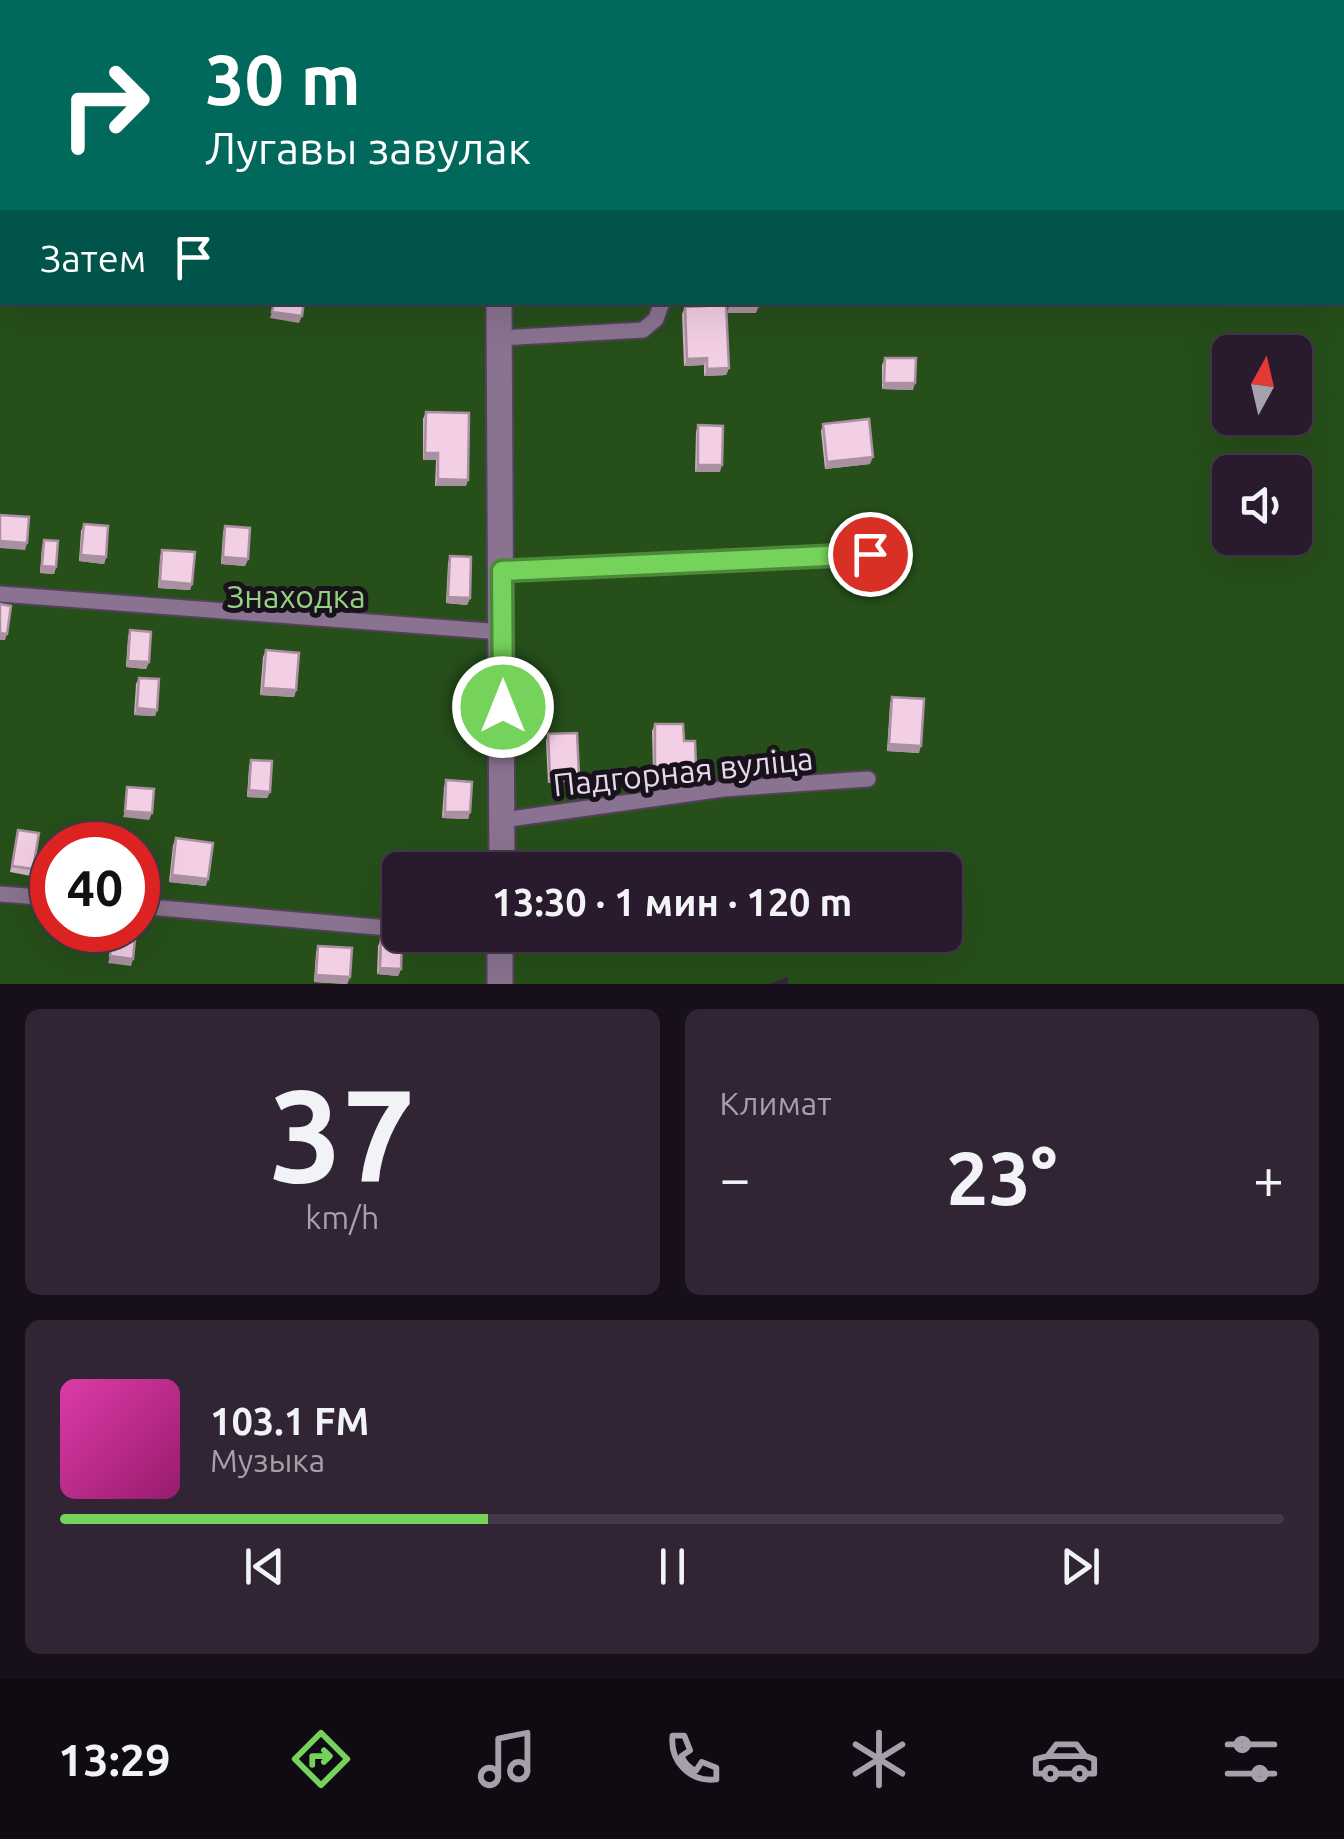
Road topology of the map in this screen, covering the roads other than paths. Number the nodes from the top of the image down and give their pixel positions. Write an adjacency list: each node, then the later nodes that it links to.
1 (499, 305): 3 (street)
2 (661, 305): 3 (lane)
3 (499, 338): 5 (street)
4 (870, 554): 5 (lane)
5 (502, 571): 7 (street)
6 (0, 594): 7 (lane)
7 (502, 632): 9 (street)
8 (868, 780): 9 (lane, Падгорная вуліца)
9 (503, 820): 10 (street)
10 (502, 852)
11 (0, 894): 12 (lane)
12 (30, 896)
13 (160, 908): 14 (lane)
14 (382, 927)
15 (500, 952): 16 (street)
16 (500, 984)

